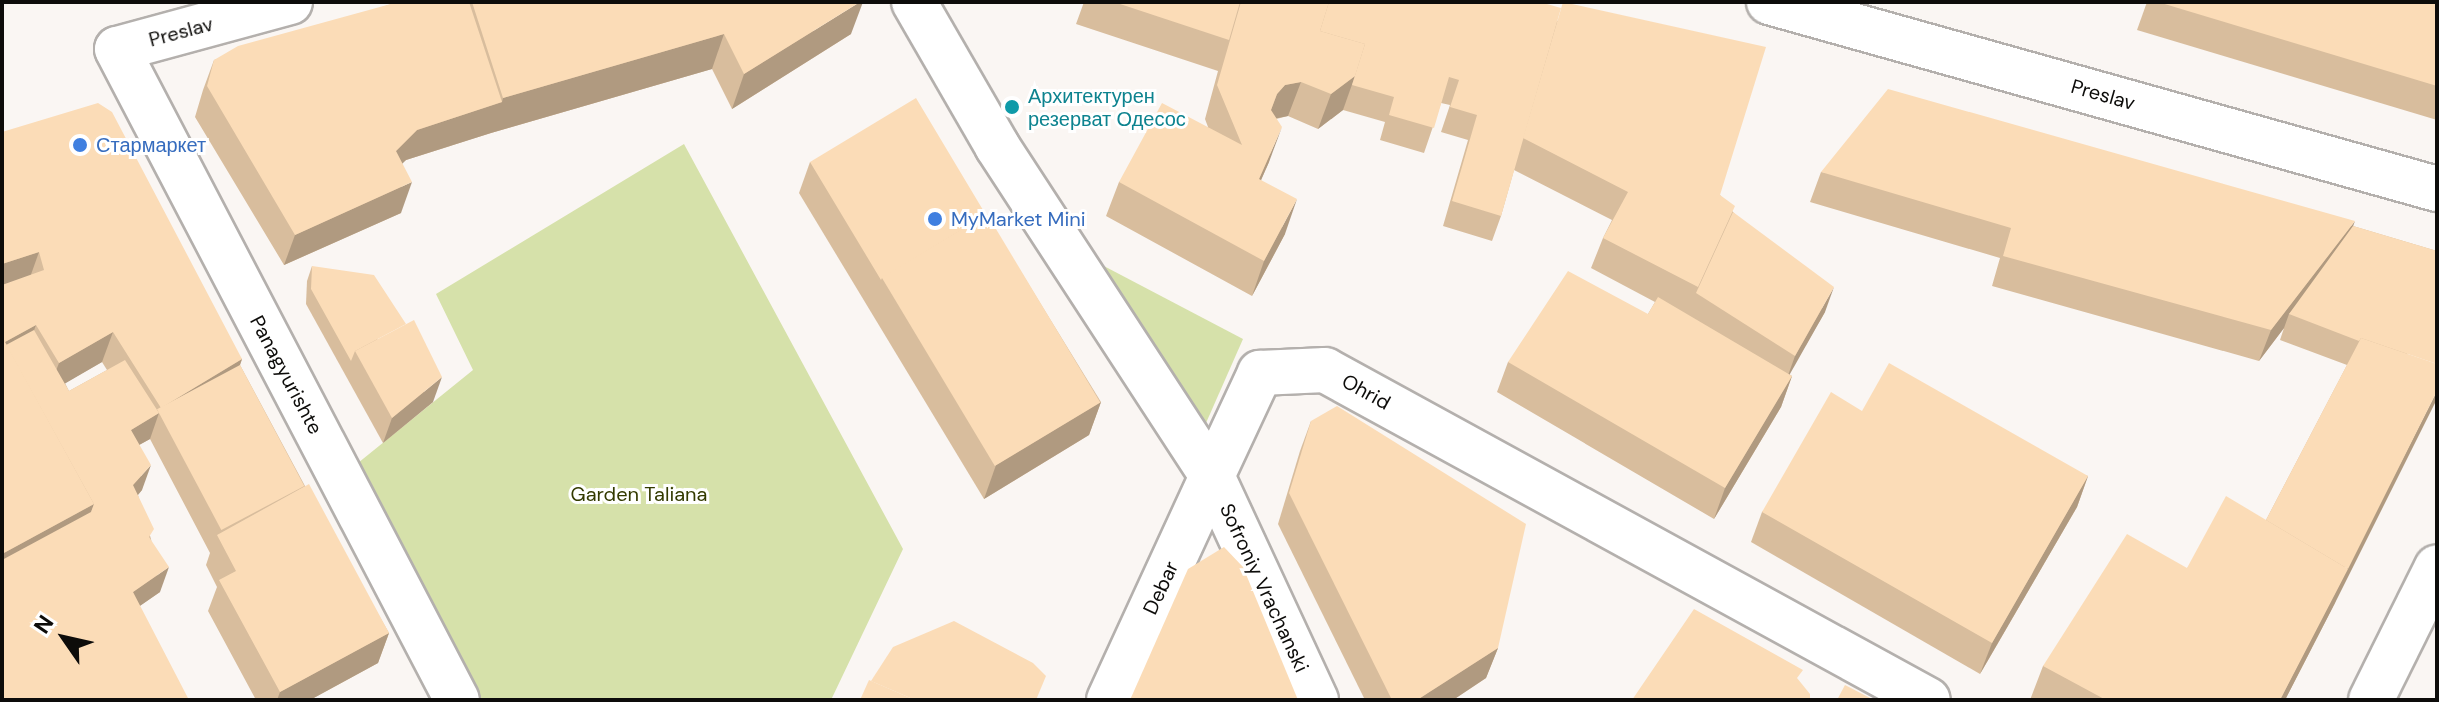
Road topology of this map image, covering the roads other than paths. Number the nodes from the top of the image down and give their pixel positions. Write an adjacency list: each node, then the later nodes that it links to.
1 (290, 2): 4 (street, Preslav)
2 (914, 2): 6 (street)
3 (1769, 2): 5 (street, Preslav)
4 (117, 49): 8 (street, Panagyurishte)
5 (2437, 189)
6 (1212, 476): 9 (street, Debar); 10 (street, Sofroniy Vrachanski); 11 (street, Ohrid)
7 (2437, 567): 12 (street)
8 (457, 700)
9 (1109, 700)
10 (1316, 700)
11 (1928, 700)
12 (2371, 700)

